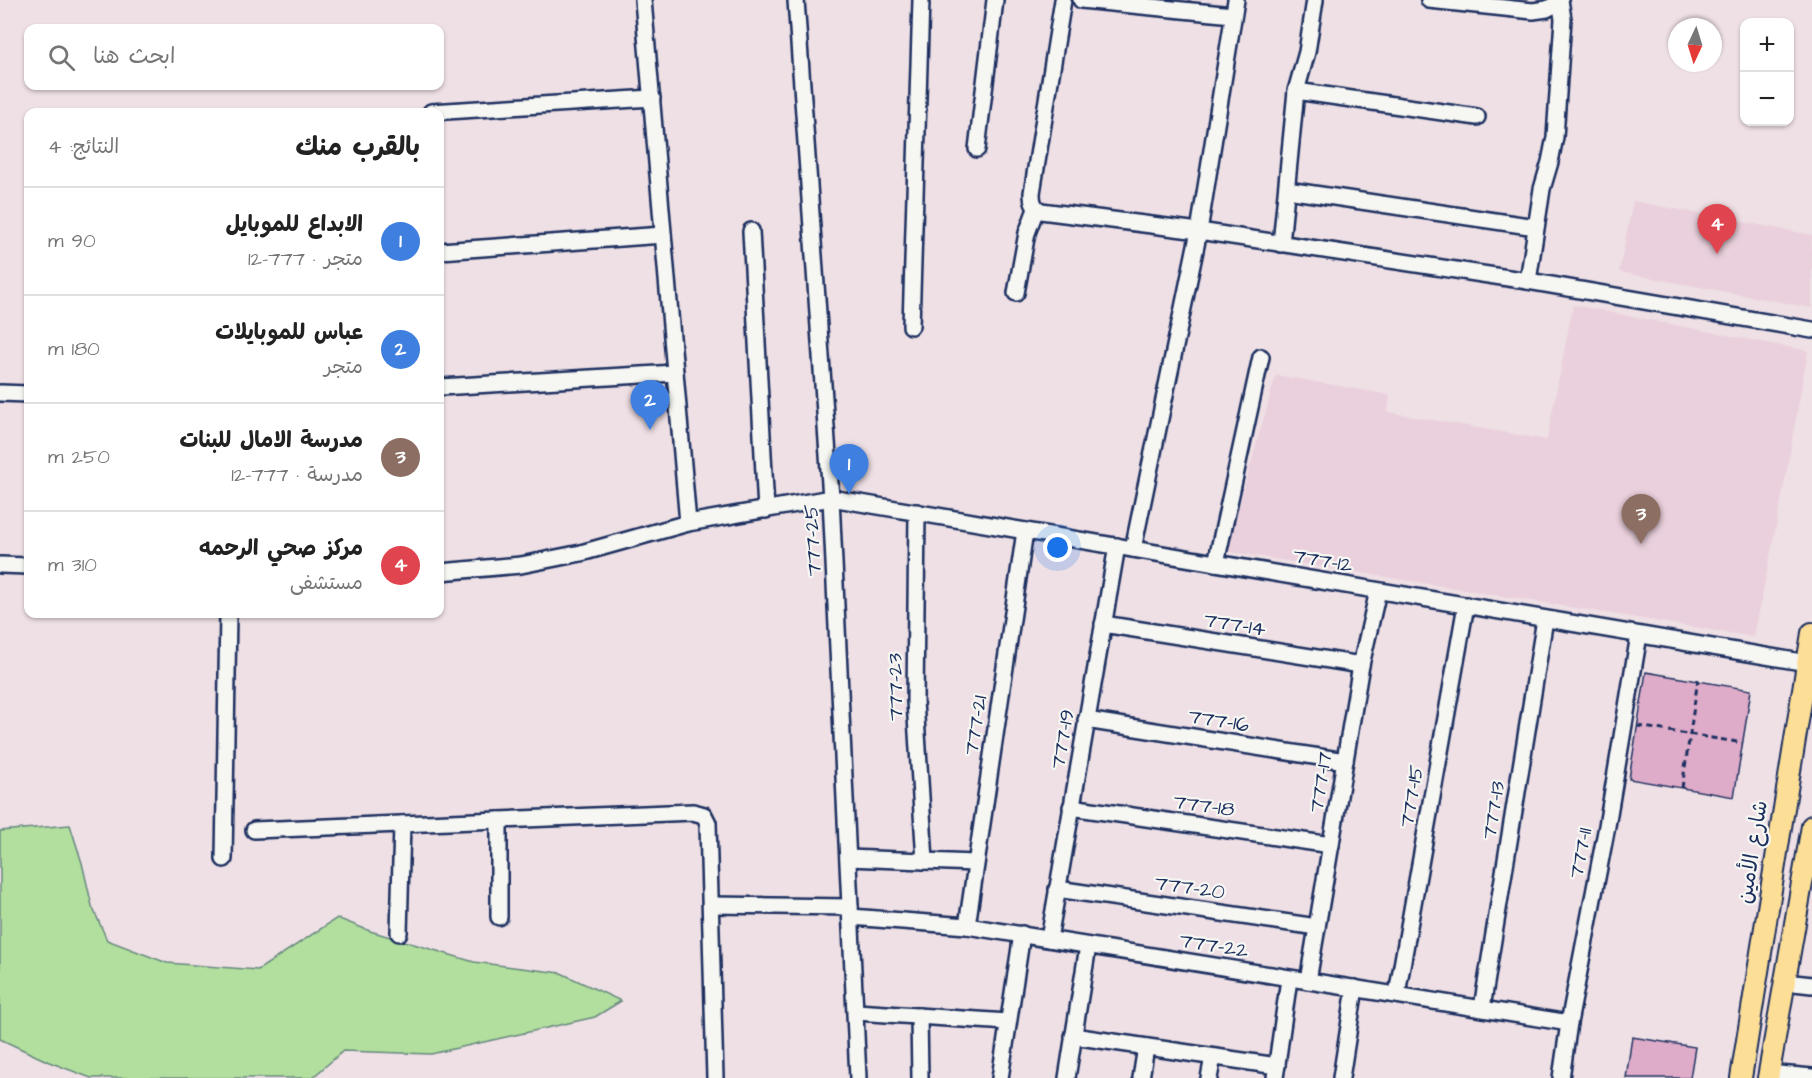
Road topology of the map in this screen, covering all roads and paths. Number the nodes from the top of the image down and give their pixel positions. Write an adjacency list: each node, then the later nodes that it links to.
1 (643, 0): 12 (street)
2 (796, 0): 33 (street, 777-25)
3 (921, 0): 26 (street)
4 (995, 0): 15 (street)
5 (1063, 0): 17 (street)
6 (1082, 0): 10 (street)
7 (1315, 0): 11 (street)
8 (1429, 0): 9 (street)
9 (1560, 1): 18 (street)
10 (1234, 7): 20 (street)
11 (1296, 91): 14 (street); 16 (street)
12 (652, 98): 13 (street); 21 (street)
13 (444, 111)
14 (1477, 117)
15 (977, 149)
16 (1287, 190): 18 (street); 22 (street)
17 (1036, 208): 20 (street); 25 (street)
18 (1536, 226): 24 (street)
19 (752, 231): 34 (street)
20 (1199, 231): 22 (street); 39 (street)
21 (663, 235): 23 (street); 29 (street)
22 (1281, 244): 24 (street)
23 (444, 251)
24 (1528, 281): 27 (street)
25 (1016, 294)
26 (911, 326)
27 (1812, 330)
28 (1261, 357): 40 (street)
29 (675, 373): 30 (street); 36 (street)
30 (444, 387)
31 (0, 393): 32 (street)
32 (24, 394)
33 (831, 498): 34 (street, 777-12); 35 (street, 777-12); 67 (street, 777-25)
34 (766, 510): 36 (street, 777-12)
35 (917, 512): 37 (street, 777-12); 69 (street, 777-23)
36 (688, 523): 43 (street, 777-12)
37 (1025, 531): 38 (street, 777-12); 70 (street, 777-21)
38 (1117, 546): 39 (street, 777-12); 48 (street, 777-19)
39 (1132, 549): 40 (street, 777-12)
40 (1216, 563): 44 (street, 777-12)
41 (0, 565): 42 (street)
42 (24, 566)
43 (444, 572)
44 (1378, 591): 45 (street, 777-12); 52 (street, 777-17)
45 (1466, 605): 47 (street, 777-12); 86 (street, 777-15)
46 (228, 618): 68 (street)
47 (1545, 619): 50 (street, 777-12); 87 (street, 777-13)
48 (1103, 624): 52 (street, 777-14); 54 (street, 777-19)
49 (1812, 633): 51 (main road, شارع الأمين)
50 (1640, 635): 51 (street, 777-12); 91 (street, 777-11)
51 (1808, 663): 65 (main road, شارع الأمين)
52 (1361, 665): 58 (street, 777-17)
53 (1698, 679): 56 (path)
54 (1086, 720): 58 (street, 777-16); 60 (street, 777-19)
55 (1636, 726): 56 (path)
56 (1690, 734): 57 (path); 59 (path)
57 (1743, 743)
58 (1345, 761): 66 (street, 777-17)
59 (1682, 788)
60 (1071, 807): 66 (street, 777-18); 71 (street, 777-19)
61 (499, 820): 62 (street); 72 (street); 74 (street)
62 (402, 824): 63 (street); 77 (street)
63 (254, 830)
64 (1810, 833): 65 (main road); 83 (main road)
65 (1779, 837): 107 (main road, شارع الأمين)
66 (1331, 845): 76 (street, 777-17)
67 (848, 858): 69 (street); 73 (street, 777-25)
68 (224, 859)
69 (925, 861): 70 (street)
70 (975, 863): 75 (street, 777-21)
71 (1057, 889): 76 (street, 777-20); 79 (street, 777-19)
72 (711, 905): 73 (street, 777-22); 98 (street)
73 (850, 912): 75 (street, 777-22); 88 (street, 777-25)
74 (499, 917)
75 (967, 926): 78 (street, 777-22)
76 (1317, 927): 82 (street, 777-17)
77 (399, 933)
78 (1022, 934): 79 (street, 777-22); 90 (street)
79 (1049, 939): 80 (street, 777-22)
80 (1088, 946): 81 (street, 777-22); 92 (street)
81 (1289, 979): 82 (street, 777-22); 95 (street)
82 (1308, 981): 85 (street, 777-22)
83 (1785, 982): 84 (street); 96 (main road)
84 (1812, 985)
85 (1354, 988): 86 (street, 777-22); 105 (street)
86 (1397, 994): 87 (street, 777-22)
87 (1482, 1008): 91 (street, 777-22)
88 (856, 1012): 89 (street); 99 (street, 777-25)
89 (919, 1016): 90 (street); 100 (street)
90 (1008, 1022): 101 (street)
91 (1569, 1023): 106 (street, 777-11)
92 (1073, 1036): 93 (street); 102 (street)
93 (1146, 1047): 94 (street); 103 (street)
94 (1212, 1057): 95 (street); 104 (street)
95 (1276, 1072)
96 (1768, 1076): 97 (street)
97 (1812, 1077)
98 (715, 1078)
99 (858, 1078)
100 (920, 1078)
101 (1000, 1078)
102 (1067, 1078)
103 (1141, 1078)
104 (1209, 1078)
105 (1341, 1078)
106 (1561, 1078)
107 (1741, 1078)

